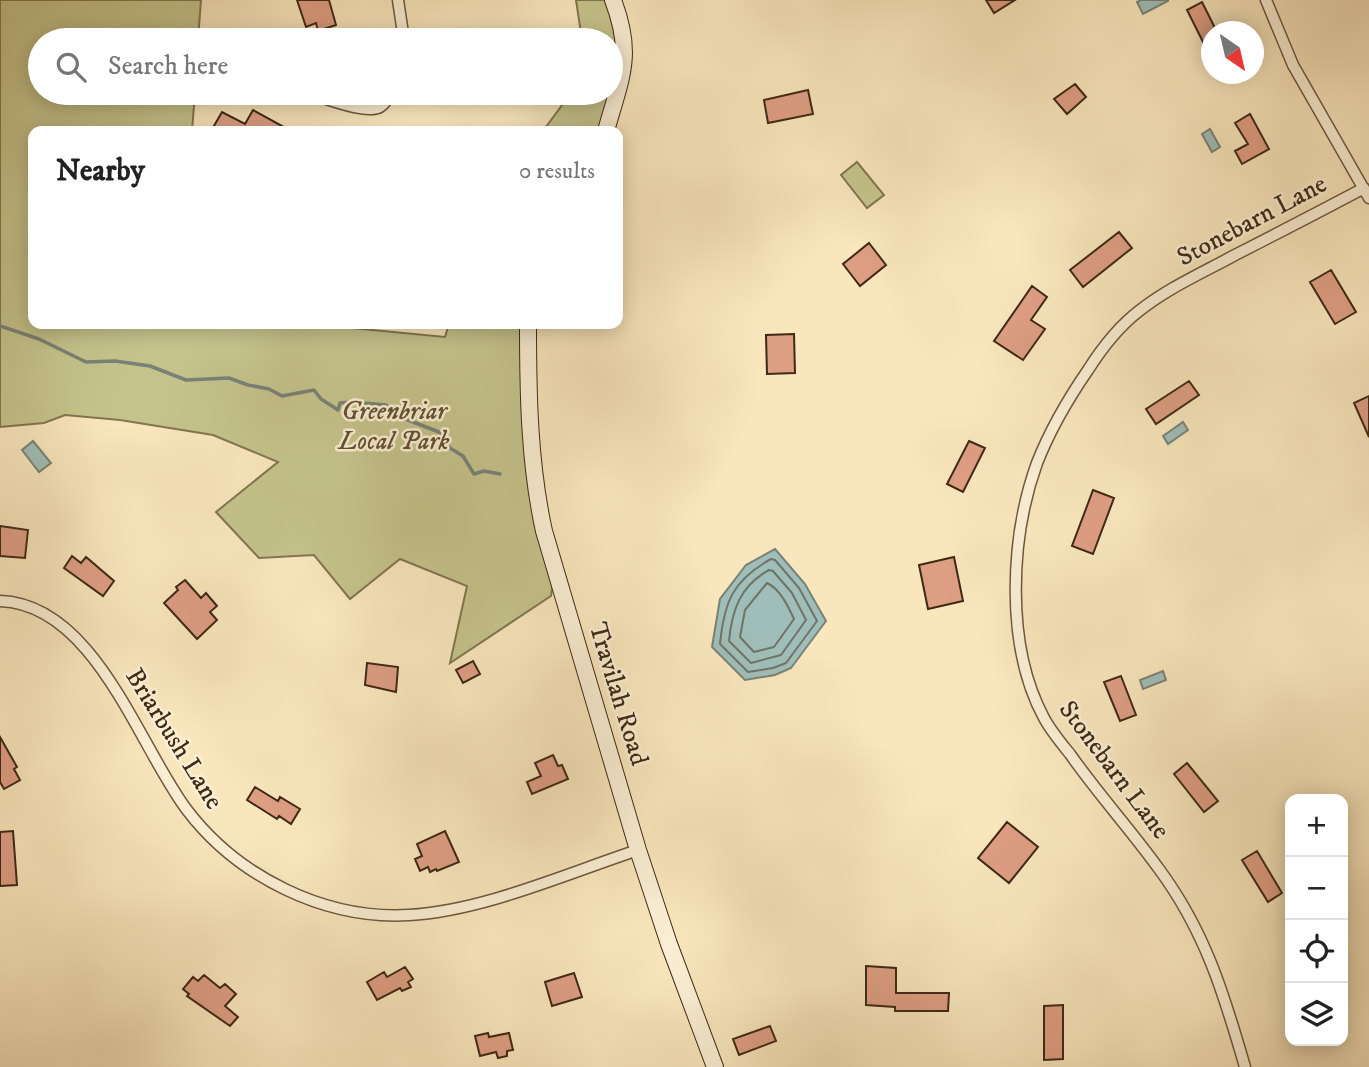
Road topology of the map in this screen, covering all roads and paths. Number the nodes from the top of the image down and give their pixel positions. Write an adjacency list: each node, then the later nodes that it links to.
1 (398, 0): 4 (street)
2 (613, 0): 5 (main road)
3 (1266, 0): 12 (street)
4 (402, 28)
5 (621, 28)
6 (623, 36): 7 (main road)
7 (623, 71)
8 (349, 105): 9 (street)
9 (382, 105)
10 (613, 105): 11 (main road)
11 (607, 126)
12 (1366, 193): 17 (street, Stonebarn Lane)
13 (528, 329): 15 (main road, Travilah Road)
14 (0, 601): 15 (street, Briarbush Lane)
15 (638, 850): 16 (main road, Travilah Road)
16 (715, 1067)
17 (1245, 1067)

